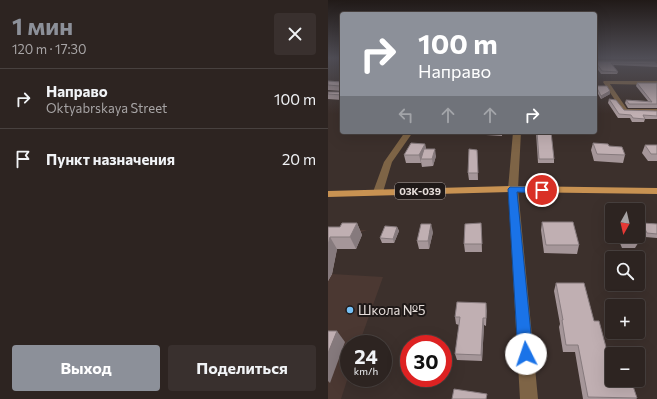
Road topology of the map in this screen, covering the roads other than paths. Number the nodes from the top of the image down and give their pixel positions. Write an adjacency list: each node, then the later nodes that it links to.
1 (657, 84): 2 (street)
2 (657, 111)
3 (408, 134): 7 (street)
4 (517, 134): 5 (street)
5 (513, 189): 6 (main road, 03К-039); 7 (main road, 03К-039); 9 (street)
6 (657, 191)
7 (378, 192): 8 (main road, 03К-039)
8 (328, 194)
9 (529, 399)

